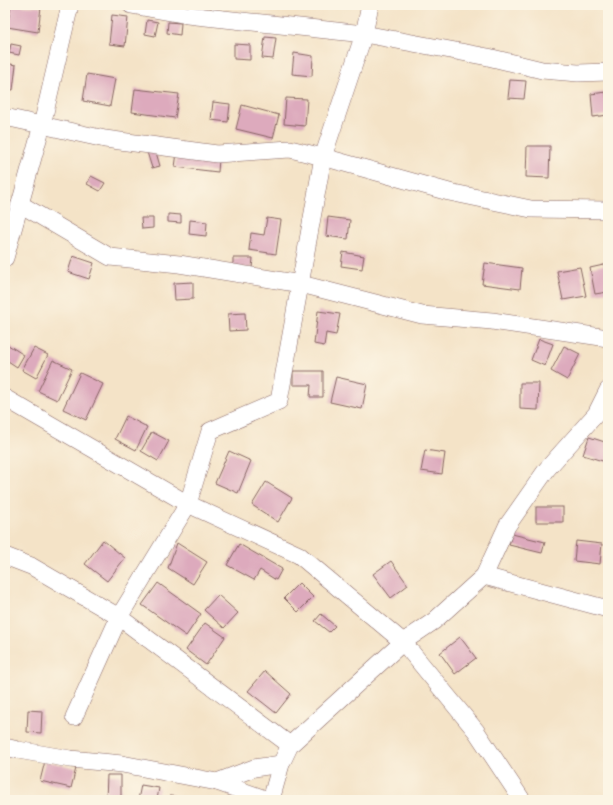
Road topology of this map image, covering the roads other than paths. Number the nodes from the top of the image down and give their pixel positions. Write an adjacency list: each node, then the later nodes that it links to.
1 (70, 5): 7 (street)
2 (131, 5): 4 (street)
3 (370, 5): 4 (street)
4 (364, 34): 5 (street); 8 (street)
5 (608, 72)
6 (5, 117): 7 (street)
7 (42, 125): 8 (street); 9 (street)
8 (324, 157): 10 (street); 12 (street)
9 (20, 204): 11 (street); 12 (street)
10 (608, 210)
11 (5, 258)
12 (301, 284): 13 (street); 16 (street)
13 (608, 338)
14 (608, 390): 18 (street)
15 (5, 398): 16 (street)
16 (188, 504): 20 (street); 21 (street)
17 (5, 556): 20 (street)
18 (484, 576): 19 (street); 21 (street)
19 (608, 609)
20 (119, 617): 22 (street); 23 (street)
21 (403, 642): 23 (street); 28 (street)
22 (74, 717)
23 (290, 745): 25 (street)
24 (5, 747): 26 (street)
25 (281, 764): 26 (street); 27 (street)
26 (217, 782): 27 (street)
27 (269, 800)
28 (522, 800)

